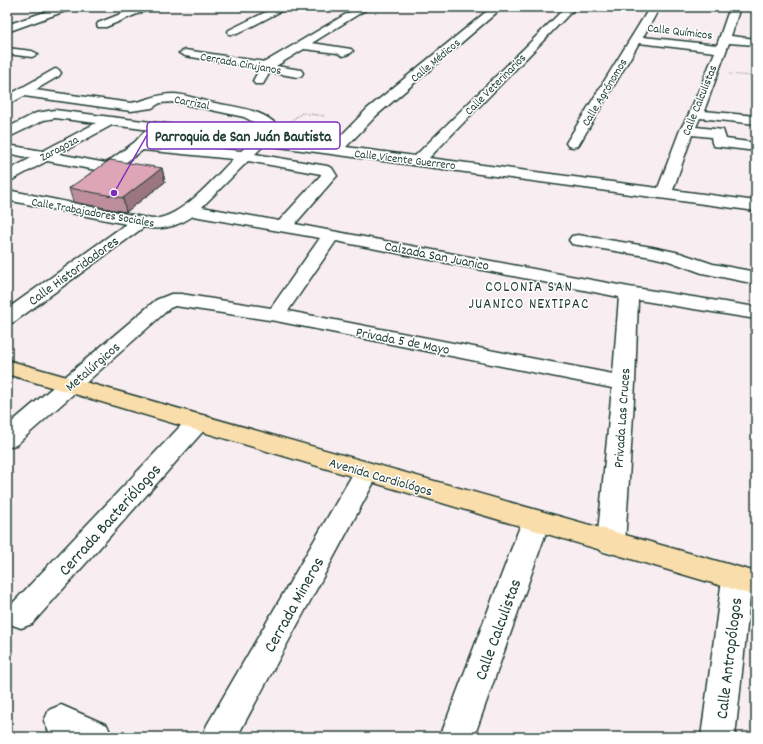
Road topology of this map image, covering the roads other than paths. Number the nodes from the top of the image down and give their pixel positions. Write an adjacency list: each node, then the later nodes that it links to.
1 (68, 7): 10 (street)
2 (146, 7): 9 (street)
3 (284, 7): 11 (street)
4 (365, 7): 15 (street)
5 (498, 7): 39 (street, Calle Médicos)
6 (571, 7): 42 (street, Calle Veterinarios)
7 (655, 7): 12 (street, Calle Agrónomos)
8 (735, 7): 14 (street, Calle Calculistas)
9 (102, 25)
10 (7, 29)
11 (233, 32)
12 (636, 39): 14 (street, Calle Químicos); 35 (street, Calle Agrónomos)
13 (756, 42): 14 (street, Calle Químicos)
14 (722, 44): 27 (street, Calle Calculistas)
15 (301, 45): 19 (street); 20 (street)
16 (7, 51): 18 (street)
17 (185, 53): 20 (street, Cerrada Cirujanos)
18 (32, 54)
19 (343, 54)
20 (267, 66): 22 (street, Cerrada Cirujanos); 23 (street)
21 (55, 73): 24 (street)
22 (297, 73)
23 (259, 80)
24 (22, 92): 25 (street); 34 (street, Carrizal)
25 (7, 102): 26 (street)
26 (22, 106)
27 (696, 114): 29 (street); 31 (street, Calle Calculistas)
28 (111, 120): 30 (street, Calle Vicente Guerrero); 32 (street, Calle Vicente Guerrero); 40 (street, Zaragoza)
29 (756, 120)
30 (157, 126): 33 (street, Calle Vicente Guerrero); 36 (street)
31 (687, 130): 37 (street); 45 (street, Calle Calculistas)
32 (7, 134)
33 (262, 139): 34 (street, Calle Vicente Guerrero); 41 (street)
34 (279, 142): 39 (street, Calle Vicente Guerrero)
35 (573, 142)
36 (140, 145): 41 (street); 43 (street)
37 (756, 147)
38 (7, 149): 40 (street)
39 (335, 150): 42 (street, Calle Vicente Guerrero)
40 (43, 156): 43 (street); 44 (street, Zaragoza)
41 (244, 156): 49 (street); 51 (street)
42 (419, 160): 45 (street, Calle Vicente Guerrero)
43 (109, 168): 47 (street)
44 (7, 177)
45 (664, 193): 48 (street, Calle Vicente Guerrero)
46 (7, 195): 47 (street, Calle Trabajadores Sociales)
47 (54, 206): 50 (street, Calle Trabajadores Sociales)
48 (756, 206)
49 (184, 214): 50 (street, Calle Trabajadores Sociales); 51 (street, Calzada San Juanico)
50 (140, 222): 59 (street, Calle Historidadores)
51 (284, 226): 52 (street, Calzada San Juanico)
52 (331, 235): 55 (street, Calzada San Juanico); 58 (street)
53 (578, 240): 54 (street)
54 (756, 278)
55 (629, 293): 57 (street, Calzada San Juanico); 61 (street, Privada Las Cruces)
56 (181, 300): 58 (street, Privada 5 de Mayo); 62 (street, Metalúrgicos)
57 (756, 312)
58 (276, 315): 61 (street, Privada 5 de Mayo)
59 (7, 318)
60 (7, 367): 62 (main road, Avenida Cardiológos)
61 (624, 383): 67 (street, Privada Las Cruces)
62 (70, 386): 63 (main road, Avenida Cardiológos); 64 (street, Metalúrgicos)
63 (198, 422): 65 (main road, Avenida Cardiológos); 69 (street, Cerrada Bacteriólogos)
64 (7, 439)
65 (367, 472): 66 (main road, Avenida Cardiológos); 72 (street, Cerrada Mineros)
66 (536, 521): 67 (main road, Avenida Cardiológos); 73 (street, Calle Calculistas)
67 (611, 543): 68 (main road, Avenida Cardiológos)
68 (746, 582): 74 (street, Calle Antropólogos)
69 (21, 615)
70 (61, 721): 71 (street)
71 (94, 737)
72 (219, 737)
73 (457, 737)
74 (718, 737)

